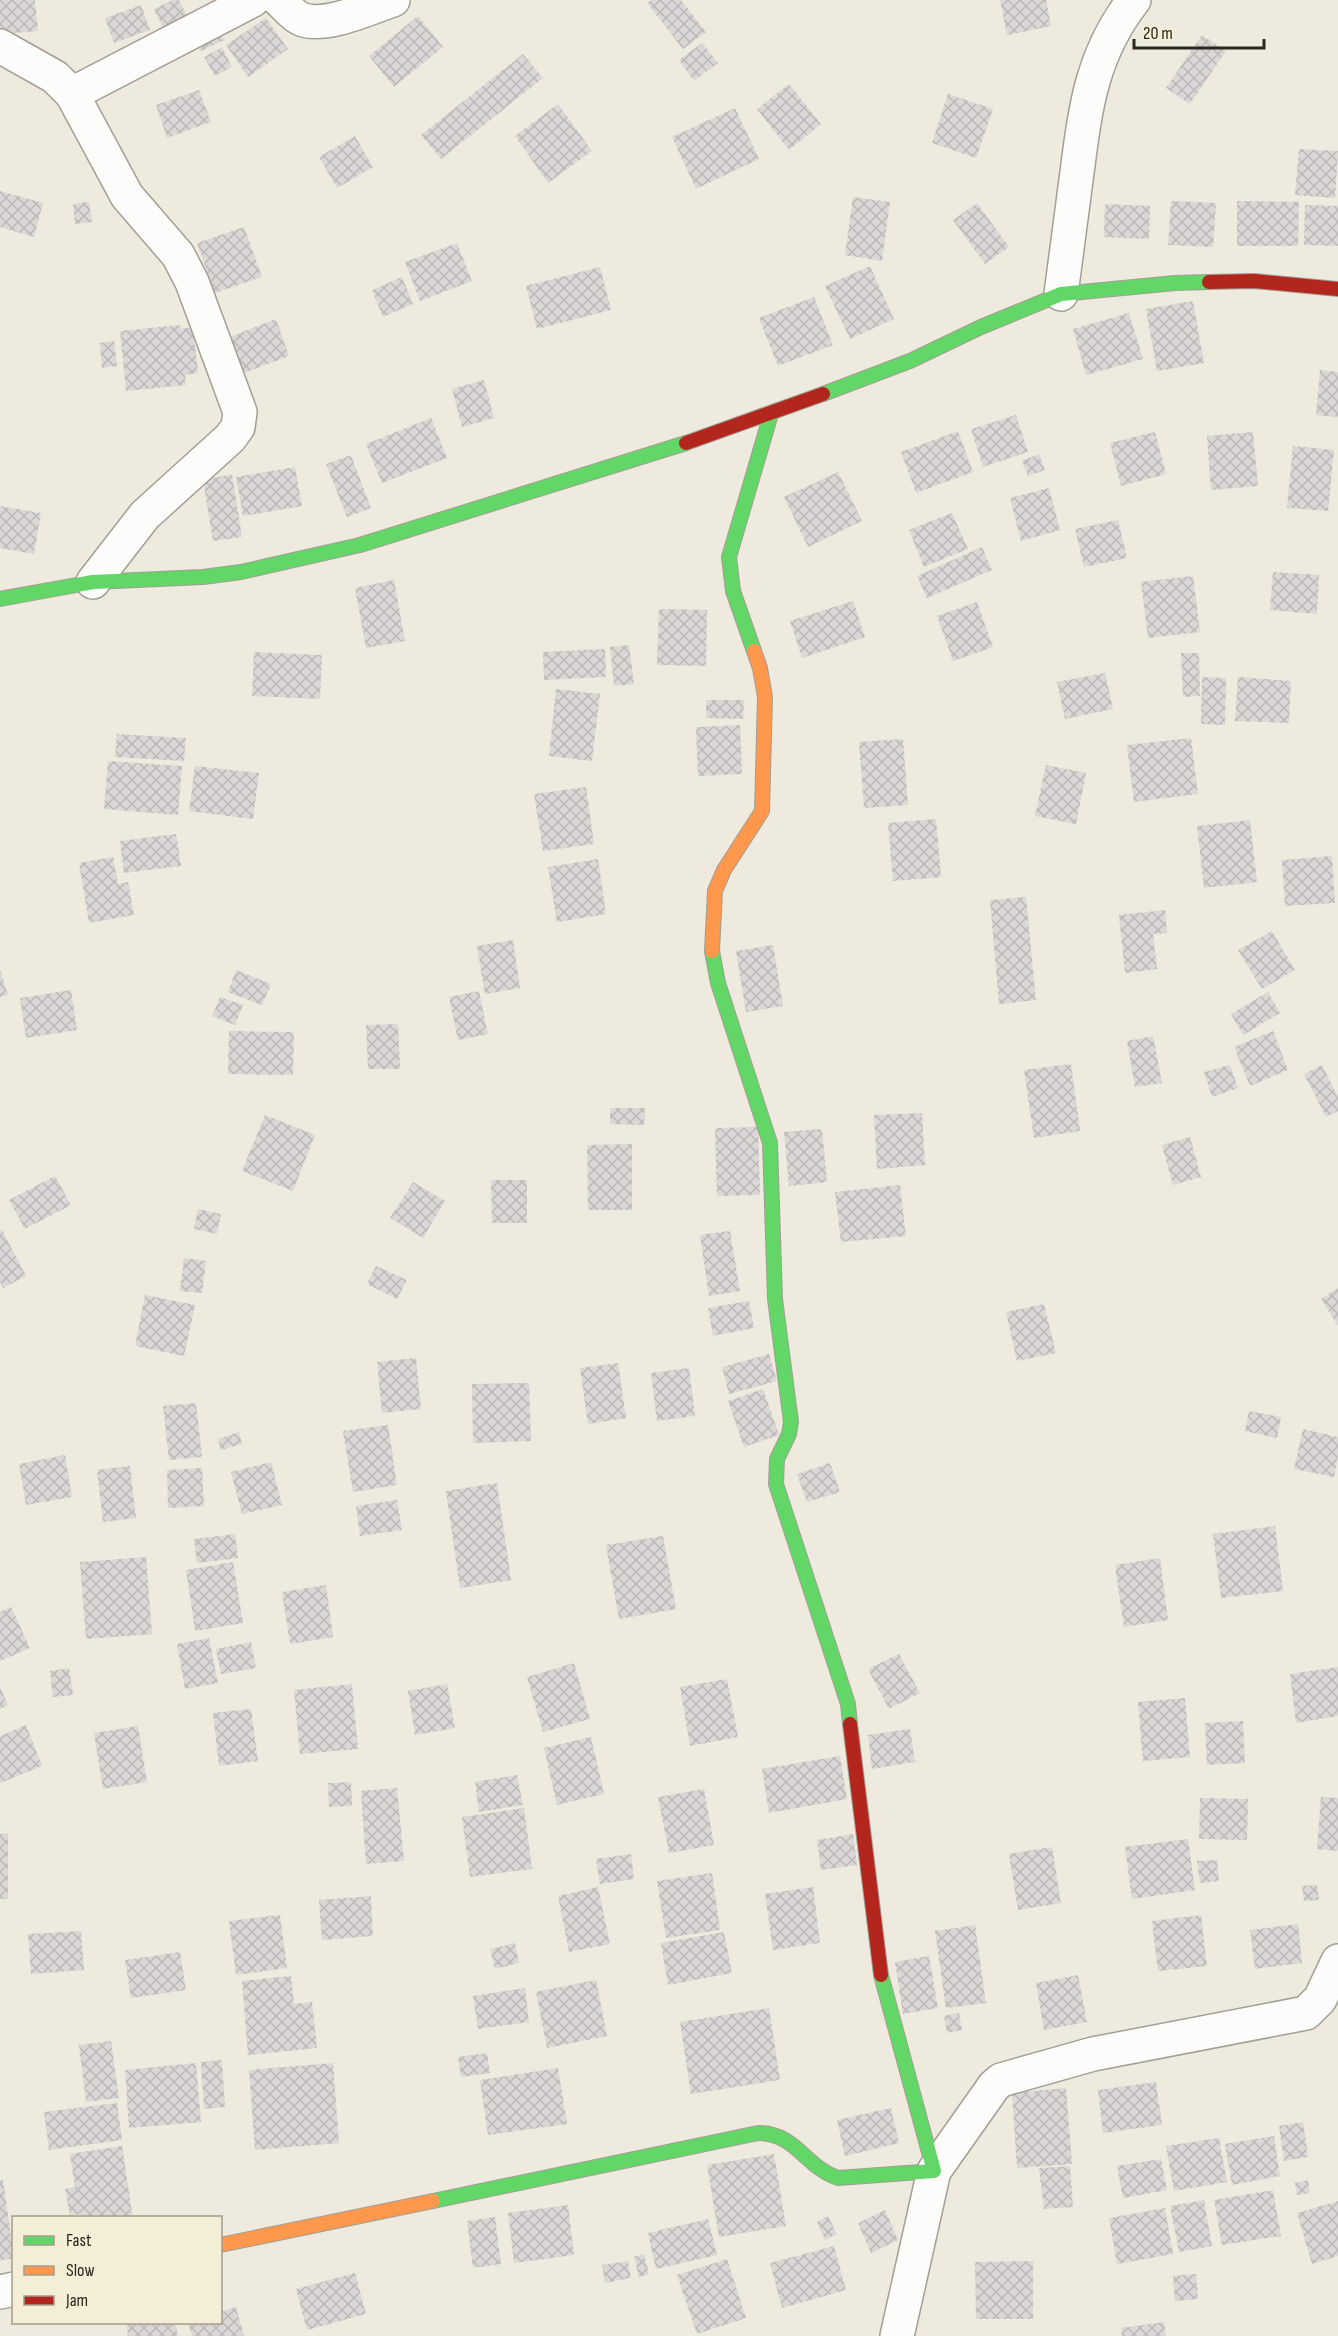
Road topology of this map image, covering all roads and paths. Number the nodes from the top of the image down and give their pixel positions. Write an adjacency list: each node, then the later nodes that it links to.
1 (253, 0): 6 (street)
2 (279, 0): 3 (street)
3 (393, 0)
4 (1122, 6): 8 (street)
5 (0, 46): 6 (street)
6 (72, 94): 10 (street)
7 (1338, 290): 8 (street)
8 (1061, 294): 9 (street)
9 (771, 414): 10 (street); 13 (street)
10 (93, 582): 11 (street)
11 (0, 599)
12 (1338, 1961): 13 (street)
13 (934, 2171): 14 (street); 15 (street)
14 (222, 2245)
15 (897, 2336)

